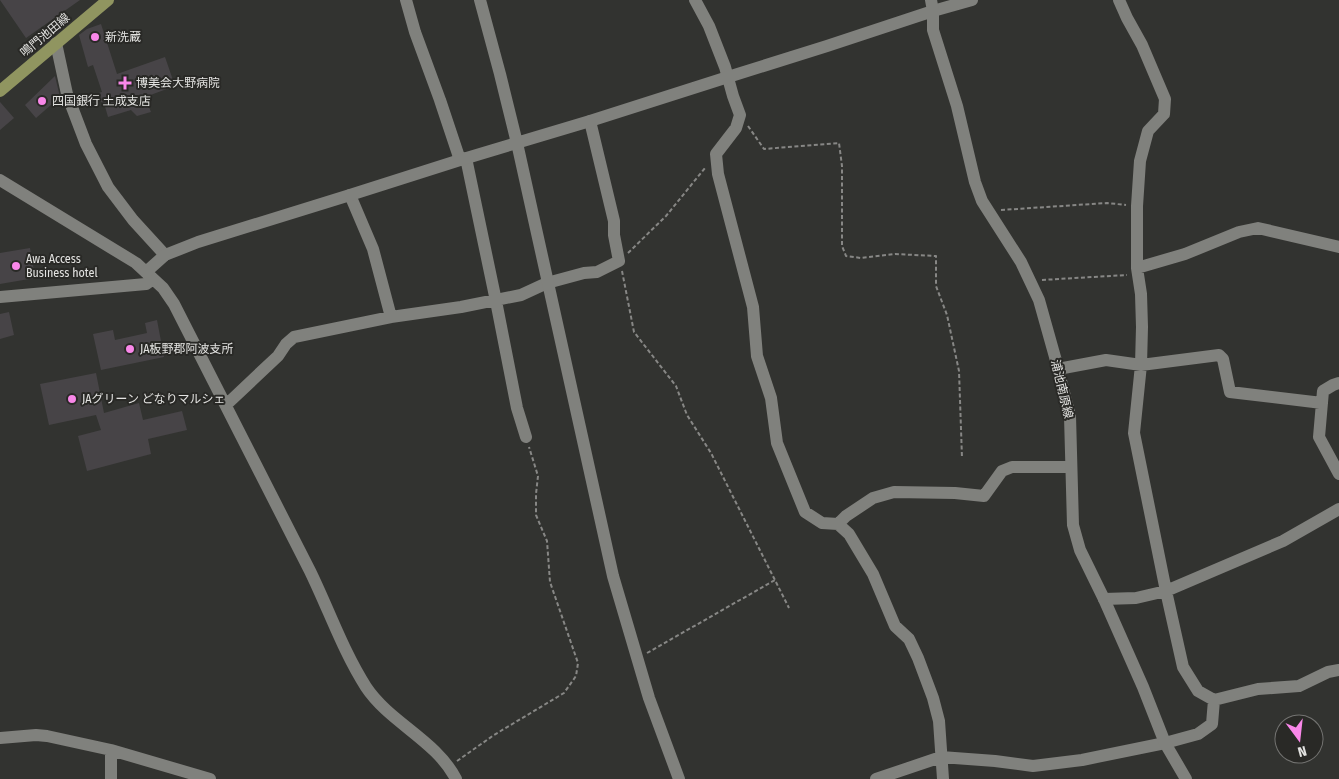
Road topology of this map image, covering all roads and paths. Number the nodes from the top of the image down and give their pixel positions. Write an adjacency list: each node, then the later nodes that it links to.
1 (108, 0): 8 (main road, 鳴門池田線)
2 (406, 0): 15 (street)
3 (480, 0): 13 (street)
4 (694, 0): 9 (street)
5 (972, 0): 7 (street)
6 (1119, 0): 18 (street)
7 (932, 6): 9 (street); 19 (street, 浦池南原線)
8 (56, 43): 10 (main road, 鳴門池田線); 21 (street)
9 (728, 77): 11 (street); 12 (street)
10 (0, 92)
11 (740, 115): 14 (street); 36 (path)
12 (590, 121): 13 (street); 22 (street)
13 (517, 143): 15 (street); 26 (street)
14 (716, 154): 22 (path); 40 (street)
15 (463, 159): 17 (street); 28 (street)
16 (0, 180): 24 (street)
17 (350, 195): 21 (street); 29 (street)
18 (1137, 206): 19 (path); 23 (street)
19 (989, 211): 25 (street, 浦池南原線)
20 (1339, 247): 23 (street)
21 (165, 255): 24 (street)
22 (620, 261): 26 (street); 41 (path)
23 (1137, 268): 25 (path); 30 (street)
24 (150, 276): 27 (street); 34 (street)
25 (1030, 281): 31 (street, 浦池南原線)
26 (547, 283): 28 (street); 45 (street)
27 (0, 297)
28 (496, 300): 29 (street); 35 (street)
29 (391, 317): 34 (street)
30 (1141, 365): 31 (street); 33 (street); 42 (street)
31 (1058, 369): 37 (street, 浦池南原線)
32 (1339, 384): 33 (street)
33 (1322, 403): 38 (street)
34 (226, 405): 52 (street)
35 (526, 437): 52 (path)
36 (962, 458)
37 (1071, 468): 40 (street); 43 (street, 浦池南原線)
38 (1339, 474)
39 (1339, 509): 42 (street)
40 (838, 524): 51 (street)
41 (775, 580): 44 (path); 45 (path)
42 (1166, 591): 43 (street); 47 (street)
43 (1104, 599): 49 (street, 浦池南原線)
44 (789, 608)
45 (636, 659): 56 (street)
46 (1339, 670): 47 (street)
47 (1214, 700): 49 (street)
48 (0, 738): 50 (street)
49 (1165, 743): 51 (street); 59 (street, 浦池南原線)
50 (111, 750): 53 (street); 54 (street)
51 (941, 758): 57 (street); 58 (street)
52 (449, 767): 55 (street)
53 (111, 779)
54 (210, 779)
55 (456, 779)
56 (679, 779)
57 (876, 779)
58 (944, 779)
59 (1186, 779)

